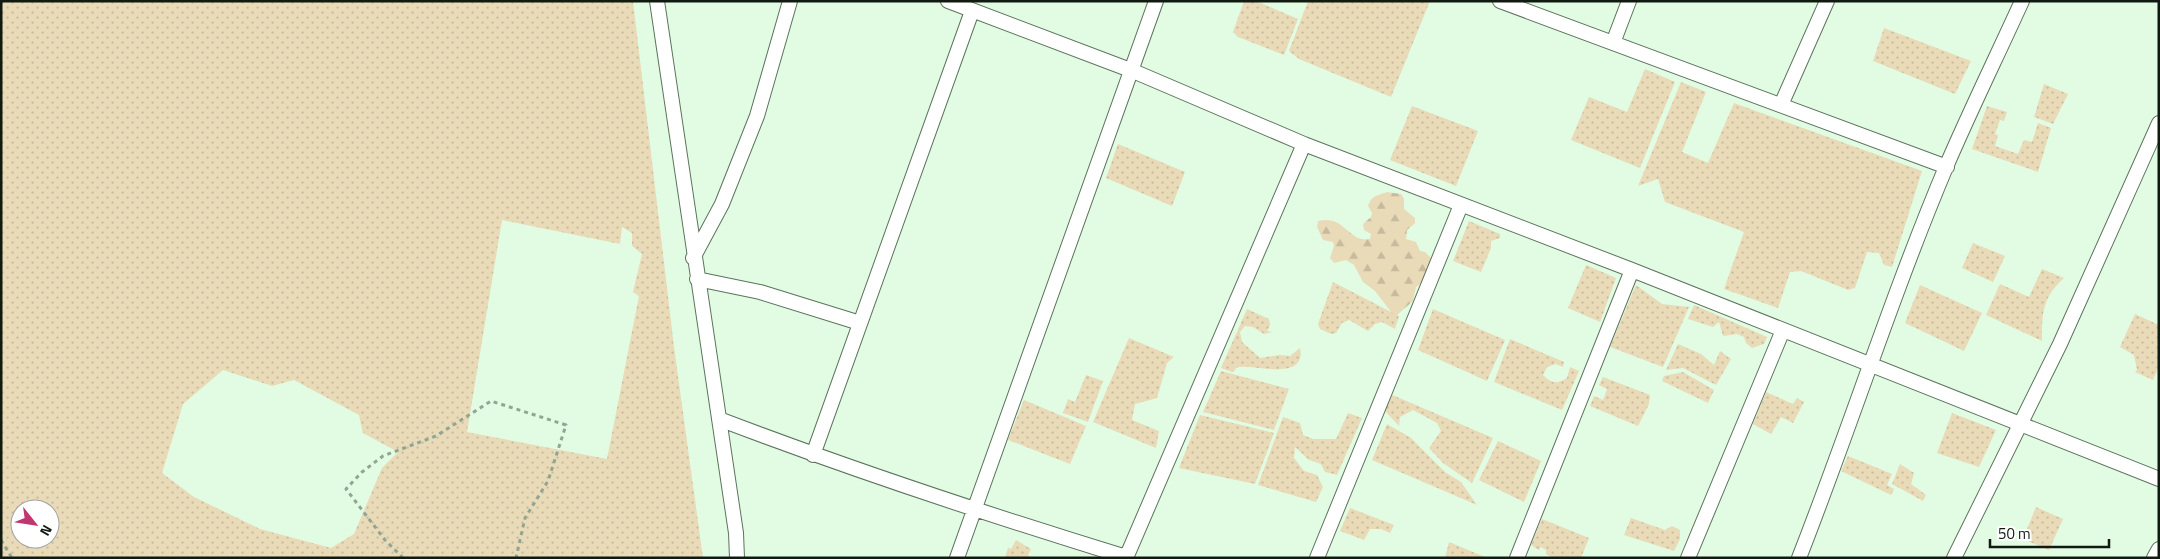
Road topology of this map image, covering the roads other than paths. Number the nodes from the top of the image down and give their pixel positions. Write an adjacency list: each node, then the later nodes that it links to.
1 (656, 1): 17 (street)
2 (790, 1): 17 (street)
3 (948, 1): 9 (street)
4 (1156, 1): 11 (street)
5 (1500, 1): 10 (street)
6 (1628, 1): 10 (street)
7 (1827, 1): 12 (street)
8 (2022, 1): 15 (street)
9 (972, 11): 11 (street); 20 (street)
10 (1613, 43): 12 (street)
11 (1132, 72): 14 (street); 27 (street)
12 (1781, 105): 15 (street)
13 (2159, 123): 24 (street)
14 (1304, 144): 16 (street); 31 (street)
15 (1946, 167): 22 (street)
16 (1462, 205): 18 (street); 32 (street)
17 (693, 258): 19 (street)
18 (1632, 270): 21 (street); 33 (street)
19 (697, 279): 20 (street); 23 (street)
20 (860, 323): 25 (street)
21 (1783, 330): 22 (street); 34 (street)
22 (1870, 364): 24 (street); 35 (street)
23 (718, 419): 25 (street); 29 (street)
24 (2020, 423): 26 (street); 36 (street)
25 (813, 455): 27 (street)
26 (2159, 479)
27 (973, 510): 30 (street); 31 (street)
28 (2159, 549): 37 (street)
29 (737, 558)
30 (957, 558)
31 (1126, 558)
32 (1317, 558)
33 (1517, 558)
34 (1688, 558)
35 (1800, 558)
36 (1954, 558)
37 (2154, 558)

